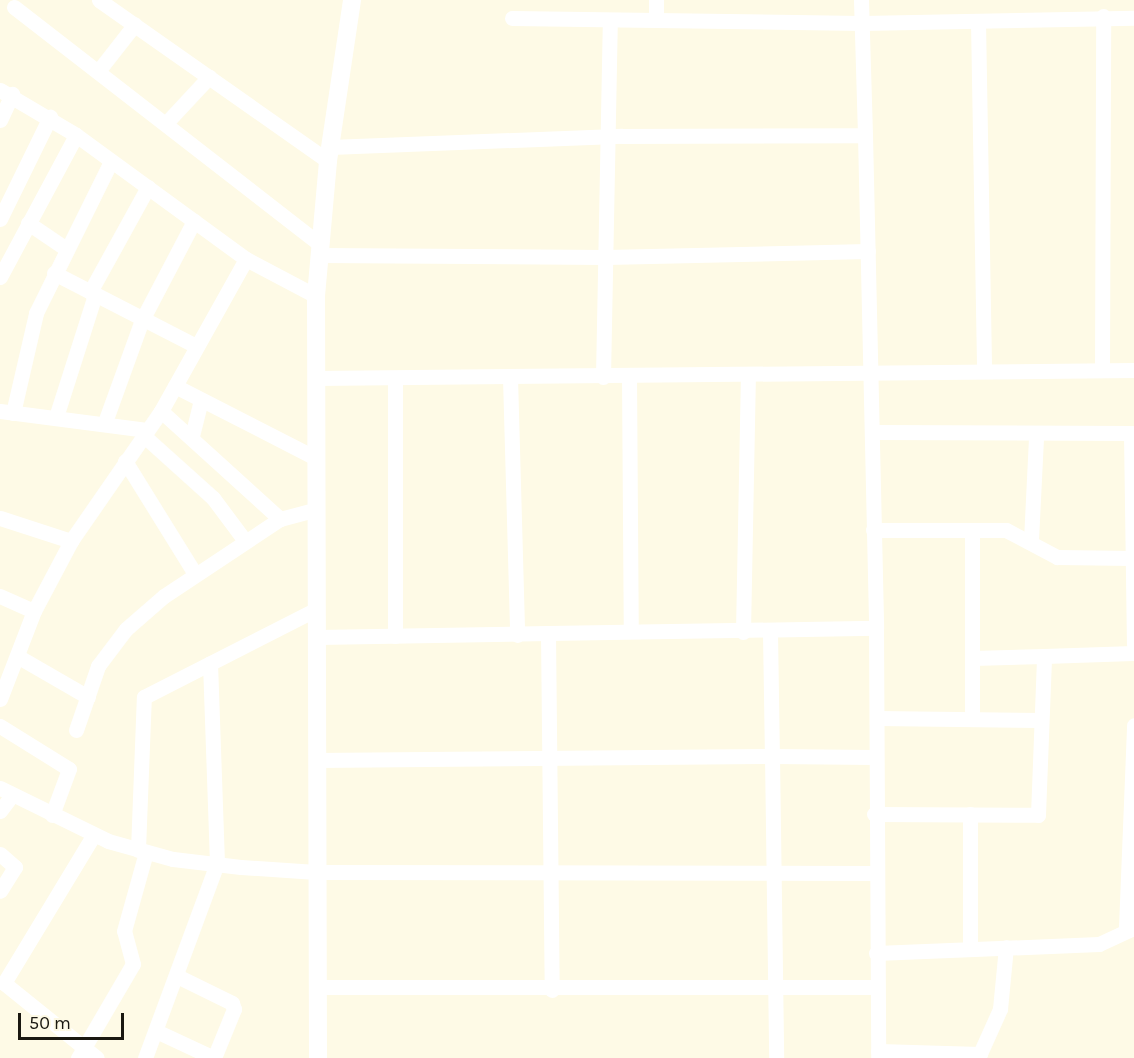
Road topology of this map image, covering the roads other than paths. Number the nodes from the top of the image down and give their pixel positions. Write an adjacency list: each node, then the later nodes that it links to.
1 (99, 0): 13 (street)
2 (352, 0): 23 (street)
3 (656, 0): 9 (street)
4 (861, 0): 12 (street)
5 (14, 7): 14 (street)
6 (1103, 16): 8 (street); 11 (street); 41 (street)
7 (512, 18): 10 (street)
8 (1134, 18)
9 (656, 20): 10 (street); 12 (street)
10 (610, 21): 22 (street)
11 (978, 21): 12 (street); 40 (street)
12 (862, 23): 21 (street)
13 (135, 24): 14 (street); 15 (street)
14 (99, 70): 19 (street)
15 (209, 77): 19 (street); 23 (street)
16 (6, 92): 17 (street); 18 (street)
17 (50, 117): 20 (street); 26 (street)
18 (0, 120)
19 (168, 123): 30 (street)
20 (76, 135): 24 (street); 28 (street)
21 (866, 135): 22 (street); 31 (street)
22 (606, 136): 23 (street); 32 (street)
23 (329, 154): 30 (street)
24 (111, 161): 25 (street); 29 (street)
25 (148, 187): 27 (street); 36 (street)
26 (0, 219)
27 (195, 221): 33 (street); 38 (street)
28 (28, 223): 29 (street); 35 (street)
29 (65, 248): 34 (street)
30 (319, 249): 32 (street); 37 (street)
31 (868, 251): 32 (street); 42 (street)
32 (606, 257): 45 (street)
33 (246, 259): 37 (street); 39 (street)
34 (54, 273): 36 (street); 53 (street)
35 (0, 277)
36 (92, 294): 38 (street); 54 (street)
37 (316, 296): 48 (street)
38 (142, 320): 39 (street); 55 (street)
39 (196, 346): 50 (street)
40 (984, 368): 41 (street); 42 (street)
41 (1102, 368): 43 (street)
42 (874, 370): 44 (street); 57 (street)
43 (1134, 370)
44 (748, 374): 46 (street); 78 (street)
45 (603, 376): 46 (street); 47 (street)
46 (629, 376): 77 (street)
47 (510, 377): 49 (street); 81 (street)
48 (315, 378): 49 (street); 60 (street)
49 (395, 378): 82 (street)
50 (175, 386): 51 (street); 52 (street)
51 (201, 400): 59 (street); 60 (street)
52 (161, 411): 56 (street); 59 (street)
53 (6, 412): 54 (street)
54 (56, 417): 55 (street)
55 (105, 422): 56 (street)
56 (145, 432): 61 (street); 70 (street)
57 (873, 432): 58 (street); 66 (street)
58 (1036, 435): 65 (street); 68 (street)
59 (192, 436): 64 (street)
60 (316, 458): 62 (street)
61 (125, 461): 69 (street); 72 (street)
62 (317, 509): 64 (street); 74 (street)
63 (0, 518): 69 (street)
64 (280, 519): 70 (street)
65 (1133, 524): 71 (street)
66 (873, 530): 67 (street); 76 (street)
67 (972, 530): 68 (street); 88 (street)
68 (1031, 540): 71 (street)
69 (71, 541): 75 (street)
70 (245, 541): 72 (street)
71 (1133, 558): 84 (street)
72 (195, 574): 91 (street)
73 (0, 596): 75 (street)
74 (317, 609): 83 (street); 89 (street)
75 (34, 611): 86 (street)
76 (876, 628): 79 (street); 92 (street)
77 (631, 631): 78 (street); 80 (street)
78 (743, 632): 79 (street)
79 (770, 632): 98 (street)
80 (548, 633): 81 (street); 100 (street)
81 (517, 635): 82 (street)
82 (395, 636): 83 (street)
83 (317, 637): 101 (street)
84 (1134, 644)
85 (1134, 653): 87 (street)
86 (17, 656): 90 (street); 91 (street)
87 (1044, 656): 88 (street); 94 (street)
88 (972, 658): 93 (street)
89 (210, 663): 108 (street); 110 (street)
90 (1, 693)
91 (88, 697): 97 (street)
92 (877, 718): 93 (street); 99 (street)
93 (972, 719): 94 (street)
94 (1041, 720): 105 (street)
95 (1134, 725): 116 (street)
96 (0, 726): 106 (street)
97 (76, 730)
98 (772, 756): 99 (street); 100 (street); 112 (street)
99 (875, 757): 104 (street)
100 (551, 758): 101 (street); 114 (street)
101 (316, 760): 111 (street)
102 (6, 792): 103 (street); 106 (street)
103 (0, 811)
104 (874, 814): 105 (street); 113 (street)
105 (970, 814): 118 (street)
106 (51, 815): 107 (street)
107 (93, 836): 108 (street); 121 (street)
108 (142, 851): 110 (street); 128 (street)
109 (0, 854): 115 (street)
110 (217, 863): 111 (street); 120 (street)
111 (316, 872): 114 (street); 122 (street)
112 (774, 873): 113 (street); 114 (street); 124 (street)
113 (875, 873): 119 (street)
114 (551, 874): 125 (street)
115 (0, 891)
116 (1130, 928): 117 (street)
117 (1006, 947): 118 (street); 129 (street)
118 (970, 948): 119 (street)
119 (876, 953): 123 (street)
120 (179, 977): 126 (street); 126 (street)
121 (2, 982): 128 (street)
122 (318, 987): 125 (street); 131 (street)
123 (876, 987): 124 (street); 127 (street)
124 (774, 988): 125 (street); 132 (street)
125 (552, 990)
126 (156, 1031): 130 (street)
127 (878, 1054): 129 (street)
128 (87, 1055)
129 (979, 1056)
130 (145, 1058)
131 (318, 1058)
132 (776, 1058)

